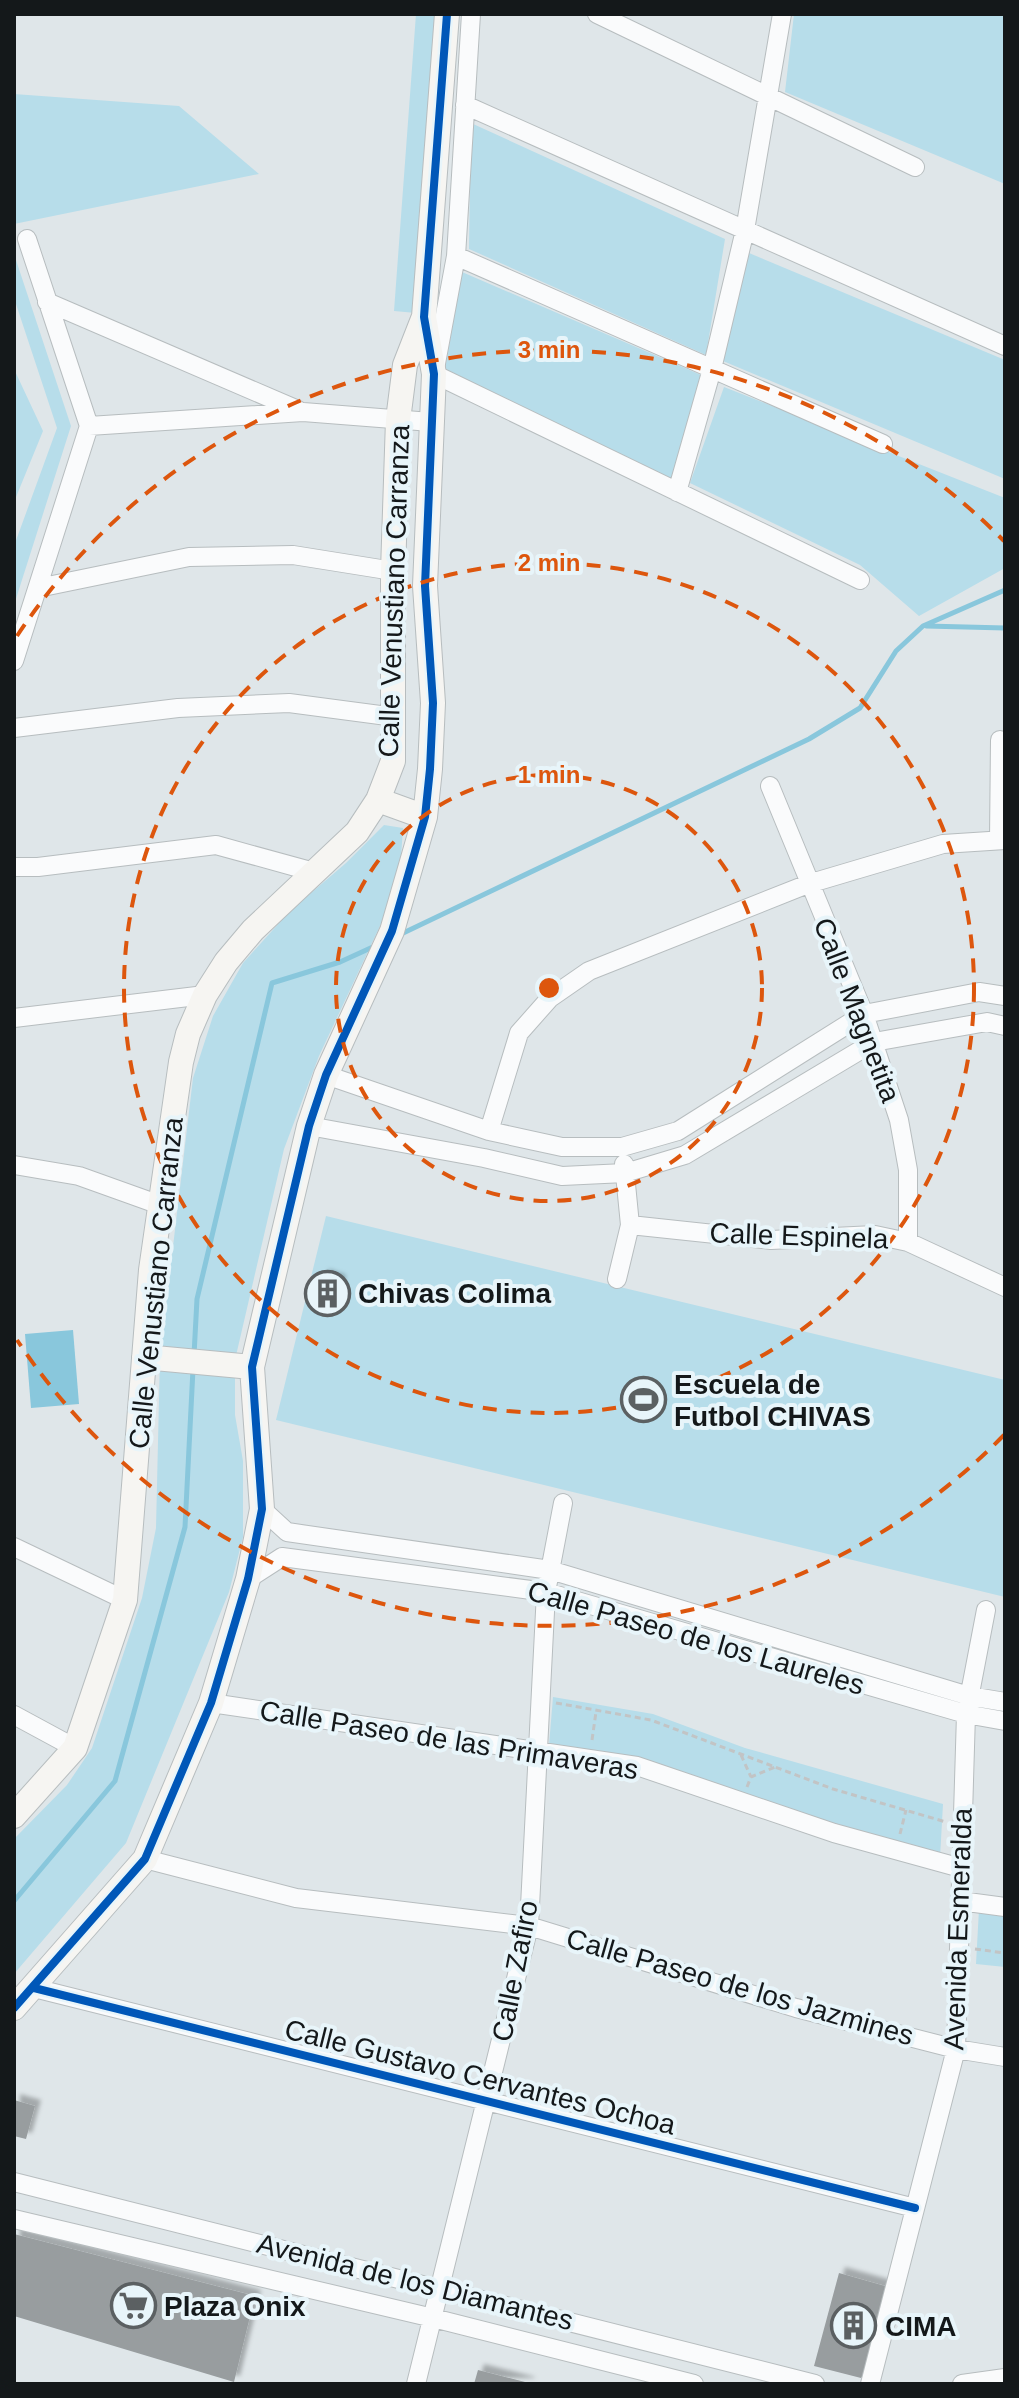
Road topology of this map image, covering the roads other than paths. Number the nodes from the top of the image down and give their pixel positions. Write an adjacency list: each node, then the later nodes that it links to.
1 (447, 14): 12 (street, Calle Venustiano Carranza)
2 (471, 14): 6 (street)
3 (597, 14): 5 (street)
4 (782, 14): 5 (street)
5 (769, 97): 7 (street); 8 (street)
6 (465, 105): 8 (street); 10 (street)
7 (915, 167)
8 (745, 230): 13 (street); 14 (street)
9 (27, 239): 11 (street)
10 (456, 256): 14 (street); 15 (street)
11 (47, 302): 16 (street); 19 (street)
12 (424, 317): 15 (street, Calle Venustiano Carranza); 17 (street, Calle Venustiano Carranza)
13 (1005, 346)
14 (712, 369): 20 (street); 21 (street)
15 (434, 374): 18 (street, Calle Venustiano Carranza); 21 (street)
16 (303, 412): 17 (street); 19 (street)
17 (398, 420): 18 (street); 22 (street, Calle Venustiano Carranza)
18 (431, 422): 31 (street, Calle Venustiano Carranza)
19 (89, 426): 24 (street)
20 (883, 444)
21 (677, 492): 23 (street)
22 (393, 571): 24 (street); 26 (street, Calle Venustiano Carranza)
23 (860, 580)
24 (38, 588): 25 (street)
25 (14, 661)
26 (395, 717): 27 (street); 30 (street, Calle Venustiano Carranza)
27 (14, 728)
28 (1000, 740): 32 (street)
29 (770, 786): 35 (street, Calle Magnetita)
30 (378, 800): 31 (street); 34 (street, Calle Venustiano Carranza)
31 (425, 817): 42 (street, Calle Venustiano Carranza)
32 (1002, 840): 35 (street)
33 (14, 867): 34 (street)
34 (314, 872): 36 (street, Calle Venustiano Carranza)
35 (808, 884): 38 (street, Calle Magnetita); 44 (street)
36 (205, 995): 39 (street); 48 (street, Calle Venustiano Carranza)
37 (1005, 996): 38 (street)
38 (864, 1014): 41 (street, Calle Magnetita); 45 (street)
39 (14, 1018)
40 (1005, 1026): 41 (street)
41 (874, 1042): 47 (street); 50 (street, Calle Magnetita)
42 (326, 1075): 43 (street, Calle Venustiano Carranza); 44 (street)
43 (309, 1126): 47 (street); 54 (street, Calle Venustiano Carranza)
44 (489, 1131): 45 (street)
45 (622, 1147): 47 (street)
46 (14, 1165): 48 (street)
47 (625, 1173): 49 (street)
48 (160, 1205): 53 (street, Calle Venustiano Carranza)
49 (630, 1225): 50 (street, Calle Espinela); 51 (street)
50 (908, 1242): 52 (street, Calle Espinela)
51 (617, 1279)
52 (1005, 1287)
53 (144, 1357): 54 (street); 61 (street, Calle Venustiano Carranza)
54 (252, 1367): 56 (street, Calle Venustiano Carranza)
55 (563, 1503): 58 (street, Calle Zafiro)
56 (262, 1509): 58 (street, Calle Paseo de los Laureles); 59 (street, Calle Venustiano Carranza)
57 (14, 1547): 61 (street)
58 (550, 1570): 60 (street, Calle Zafiro); 65 (street, Calle Paseo de los Laureles)
59 (248, 1579): 60 (street, Calle Paseo de los Laureles); 64 (street, Calle Venustiano Carranza)
60 (546, 1592): 65 (street, Calle Paseo de los Laureles); 69 (street, Calle Zafiro)
61 (125, 1600): 68 (street, Calle Venustiano Carranza)
62 (986, 1610): 65 (street, Avenida Esmeralda)
63 (1005, 1702): 65 (street, Calle Paseo de los Laureles)
64 (211, 1703): 69 (street, Calle Paseo de las Primaveras); 71 (street, Calle Venustiano Carranza)
65 (967, 1705): 67 (street, Calle Paseo de los Laureles); 72 (street, Avenida Esmeralda)
66 (14, 1715): 68 (street)
67 (1005, 1721)
68 (75, 1748): 70 (street, Calle Venustiano Carranza)
69 (538, 1750): 72 (street, Calle Paseo de las Primaveras); 75 (street, Calle Zafiro)
70 (14, 1816)
71 (145, 1859): 75 (street, Calle Paseo de los Jazmines); 76 (street, Calle Venustiano Carranza)
72 (961, 1868): 73 (street, Avenida Esmeralda)
73 (960, 1901): 74 (street); 78 (street, Avenida Esmeralda)
74 (1005, 1907)
75 (529, 1926): 78 (street, Calle Paseo de los Jazmines); 80 (street, Calle Zafiro)
76 (34, 1988): 77 (street, Calle Venustiano Carranza); 80 (street, Calle Gustavo Cervantes Ochoa)
77 (14, 2008)
78 (956, 2049): 79 (street, Calle Paseo de los Jazmines); 82 (street, Avenida Esmeralda)
79 (1005, 2057)
80 (486, 2101): 82 (street, Calle Gustavo Cervantes Ochoa); 84 (street, Calle Zafiro)
81 (14, 2182): 84 (street, Avenida de los Diamantes)
82 (915, 2208): 90 (street, Avenida Esmeralda)
83 (14, 2219): 85 (street, Avenida de los Diamantes)
84 (440, 2288): 85 (street, Calle Zafiro); 89 (street, Avenida de los Diamantes)
85 (433, 2318): 87 (street, Calle Zafiro); 88 (street, Avenida de los Diamantes)
86 (1005, 2378): 91 (street)
87 (416, 2384)
88 (694, 2384)
89 (815, 2384)
90 (870, 2384)
91 (962, 2384)

